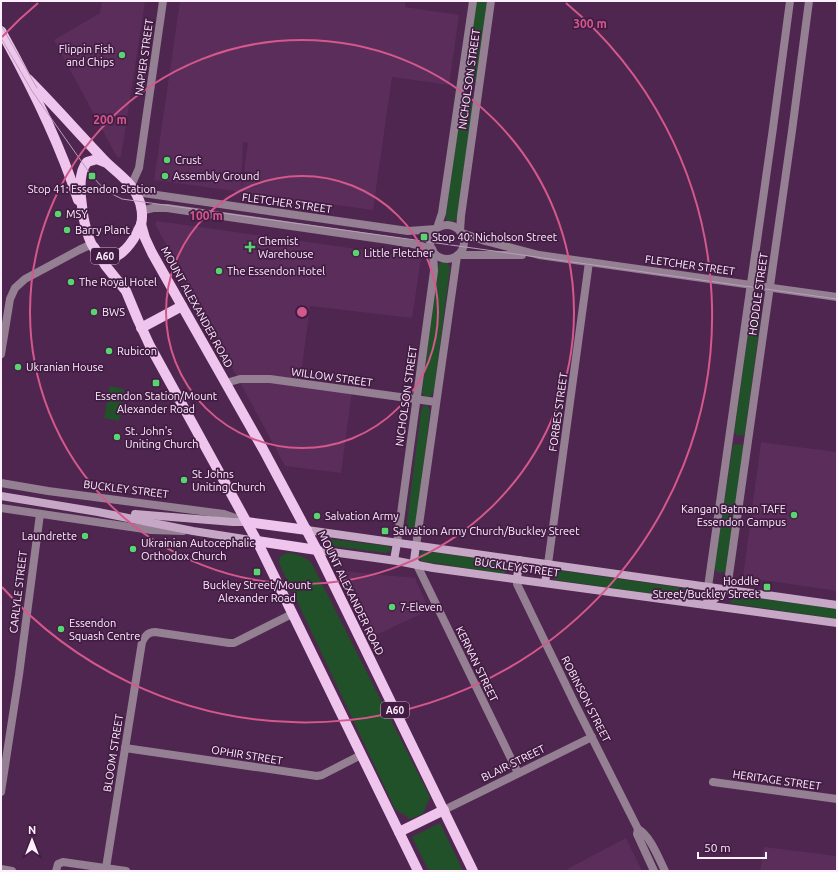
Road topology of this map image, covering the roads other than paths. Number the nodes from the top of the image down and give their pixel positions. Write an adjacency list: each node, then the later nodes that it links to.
1 (163, 1): 9 (street, NAPIER STREET)
2 (473, 1): 13 (street, NICHOLSON STREET)
3 (491, 1): 14 (street, NICHOLSON STREET)
4 (790, 1): 20 (street, HODDLE STREET)
5 (809, 1): 21 (street, HODDLE STREET)
6 (1, 31): 7 (main road, A60)
7 (28, 79): 8 (main road, A60); 11 (main road, A60)
8 (108, 163): 9 (main road, A60); 11 (main road, A60)
9 (133, 189): 10 (main road, A60); 13 (street, FLETCHER STREET)
10 (141, 211): 12 (main road, A60); 16 (street, FLETCHER STREET)
11 (83, 217): 15 (main road, A60)
12 (141, 224): 15 (main road, A60); 23 (main road, MOUNT ALEXANDER ROAD / A60)
13 (437, 229): 14 (street); 16 (street)
14 (461, 232): 17 (street); 18 (street, FLETCHER STREET)
15 (93, 245): 24 (main road, A60); 25 (street)
16 (433, 250): 17 (street); 27 (street, NICHOLSON STREET)
17 (457, 255): 18 (street, FLETCHER STREET); 28 (street)
18 (539, 255): 19 (street, FLETCHER STREET)
19 (589, 262): 20 (street, FLETCHER STREET); 43 (street, FORBES STREET)
20 (750, 285): 21 (street, FLETCHER STREET); 47 (street, HODDLE STREET)
21 (770, 287): 22 (street, FLETCHER STREET); 48 (street, HODDLE STREET)
22 (837, 297)
23 (182, 306): 24 (main road); 26 (main road, MOUNT ALEXANDER ROAD / A60)
24 (141, 328): 34 (main road, A60)
25 (1, 354)
26 (226, 383): 27 (street, WILLOW STREET); 35 (main road, MOUNT ALEXANDER ROAD / A60)
27 (416, 400): 28 (street, WILLOW STREET); 38 (street, NICHOLSON STREET)
28 (436, 402): 39 (street)
29 (1, 483): 34 (street, BUCKLEY STREET)
30 (1, 496): 32 (main road, BUCKLEY STREET)
31 (1, 508): 33 (street, BUCKLEY STREET)
32 (98, 512): 34 (main road, BUCKLEY STREET); 36 (main road, BUCKLEY STREET)
33 (40, 514): 36 (street, BUCKLEY STREET); 58 (street, CARLYLE STREET)
34 (246, 522): 35 (main road, BUCKLEY STREET); 37 (main road, A60)
35 (307, 530): 38 (main road, BUCKLEY STREET); 40 (main road, MOUNT ALEXANDER ROAD / A60)
36 (193, 531): 37 (main road, BUCKLEY STREET)
37 (257, 541): 40 (main road, BUCKLEY STREET); 51 (main road, A60)
38 (397, 543): 39 (main road, BUCKLEY STREET); 41 (main road)
39 (416, 546): 42 (main road, BUCKLEY STREET); 44 (main road)
40 (317, 550): 41 (main road, BUCKLEY STREET); 60 (main road, MOUNT ALEXANDER ROAD / A60)
41 (394, 560): 44 (main road, BUCKLEY STREET)
42 (519, 560): 43 (main road, BUCKLEY STREET); 45 (main road)
43 (548, 564): 46 (main road); 47 (main road, BUCKLEY STREET)
44 (417, 565): 45 (main road, BUCKLEY STREET); 56 (street, KERNAN STREET)
45 (517, 579): 46 (main road, BUCKLEY STREET); 53 (street, ROBINSON STREET)
46 (545, 583): 49 (main road, BUCKLEY STREET)
47 (708, 587): 48 (main road, BUCKLEY STREET); 49 (main road)
48 (727, 589): 49 (main road); 50 (main road, BUCKLEY STREET)
49 (707, 605): 52 (main road, BUCKLEY STREET)
50 (837, 605)
51 (292, 614): 54 (street, BLOOM STREET); 55 (main road, A60)
52 (837, 623)
53 (592, 737): 56 (street, BLAIR STREET); 61 (street, ROBINSON STREET)
54 (125, 748): 55 (street, OPHIR STREET); 63 (street, BLOOM STREET)
55 (361, 755): 62 (main road, A60)
56 (518, 773): 60 (street, BLAIR STREET)
57 (713, 782): 59 (street, HERITAGE STREET)
58 (1, 792)
59 (837, 799)
60 (444, 810): 62 (main road); 69 (main road, MOUNT ALEXANDER ROAD / A60)
61 (638, 829): 70 (street, ROBINSON STREET); 71 (street, ROBINSON STREET)
62 (399, 832): 68 (main road, A60)
63 (106, 868): 66 (street); 67 (street)
64 (1, 869): 65 (street)
65 (12, 871)
66 (56, 871)
67 (126, 871)
68 (418, 871)
69 (473, 871)
70 (654, 871)
71 (665, 871)

